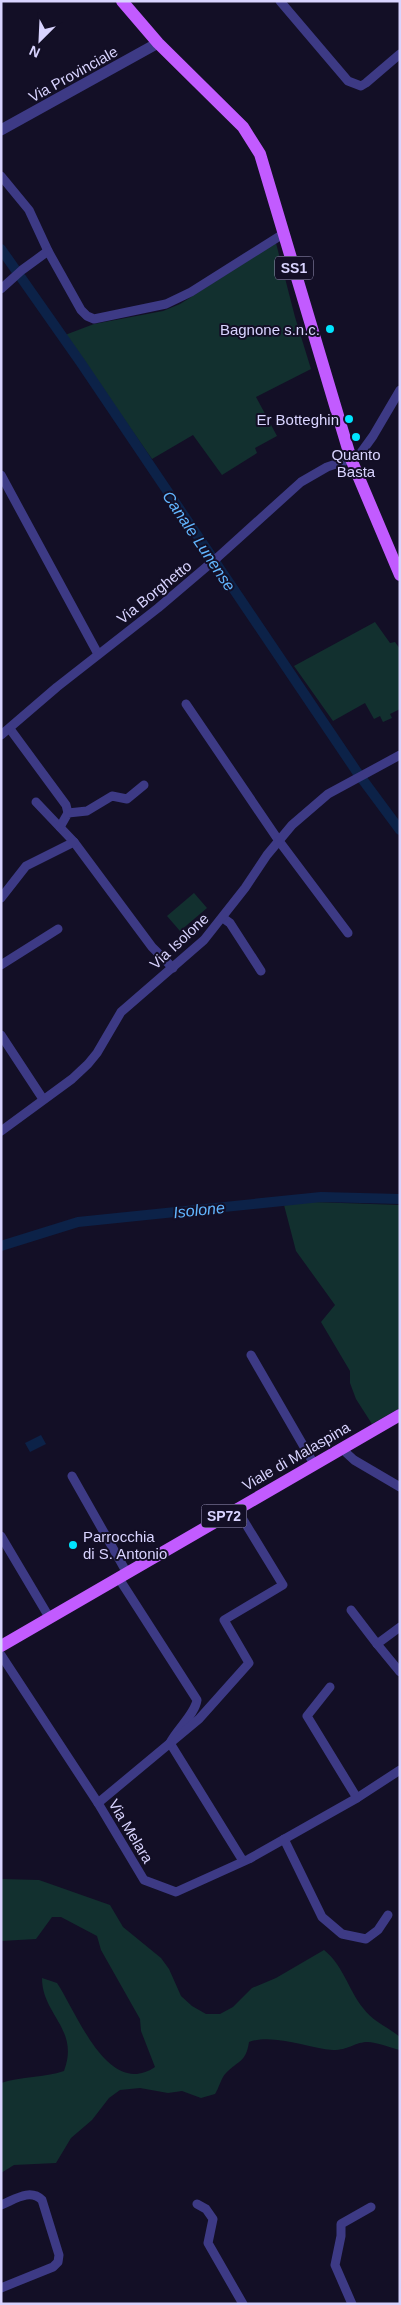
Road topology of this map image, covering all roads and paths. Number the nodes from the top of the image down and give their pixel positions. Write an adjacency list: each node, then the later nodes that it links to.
1 (122, 1): 3 (main road, SS1)
2 (280, 1): 4 (street)
3 (158, 43): 5 (street, Via Provinciale); 7 (main road, SS1)
4 (400, 54)
5 (1, 130)
6 (1, 176): 8 (street)
7 (284, 234): 8 (street); 11 (main road, SS1)
8 (48, 251): 9 (street)
9 (1, 289)
10 (400, 390): 11 (street)
11 (351, 459): 13 (main road, SS1); 14 (street, Via Borghetto)
12 (1, 475): 14 (street)
13 (400, 575)
14 (98, 654): 16 (street, Via Borghetto)
15 (186, 704): 23 (street)
16 (10, 729): 17 (street, Via Borghetto); 21 (street)
17 (1, 735)
18 (400, 755): 23 (street, Via Isolone)
19 (144, 785): 21 (street)
20 (36, 802): 22 (street)
21 (68, 813): 22 (street)
22 (60, 827): 24 (street)
23 (279, 841): 26 (street, Via Isolone); 28 (street)
24 (74, 842): 25 (street); 30 (street)
25 (1, 898)
26 (223, 918): 30 (street, Via Isolone); 31 (street)
27 (58, 929): 29 (street)
28 (348, 933)
29 (1, 965)
30 (173, 968): 33 (street, Via Isolone)
31 (262, 971)
32 (1, 1035): 33 (street)
33 (44, 1098): 34 (street, Via Isolone)
34 (1, 1131)
35 (250, 1355): 38 (street)
36 (400, 1415): 37 (main road, Viale di Malaspina / SP72)
37 (341, 1448): 38 (main road, Viale di Malaspina / SP72); 40 (street)
38 (314, 1464): 41 (main road, Viale di Malaspina / SP72)
39 (72, 1476): 43 (street)
40 (400, 1487)
41 (236, 1508): 43 (main road, Viale di Malaspina / SP72); 52 (street)
42 (1, 1536): 45 (street)
43 (122, 1575): 45 (main road, Viale di Malaspina / SP72); 52 (street)
44 (351, 1610): 47 (street)
45 (49, 1617): 48 (main road, Viale di Malaspina / SP72)
46 (400, 1627): 47 (street)
47 (377, 1644): 50 (street)
48 (1, 1646)
49 (1, 1655): 55 (street, Via Melara)
50 (400, 1672)
51 (330, 1687): 54 (street)
52 (170, 1743): 55 (street); 57 (street)
53 (400, 1770): 54 (street, Via Melara)
54 (356, 1798): 56 (street, Via Melara)
55 (98, 1803): 57 (street, Via Melara)
56 (284, 1839): 57 (street, Via Melara); 58 (street)
57 (244, 1861)
58 (388, 1915)
59 (197, 2204): 63 (street)
60 (1, 2205): 62 (street)
61 (371, 2206): 64 (street)
62 (1, 2288)
63 (243, 2304)
64 (352, 2304)

